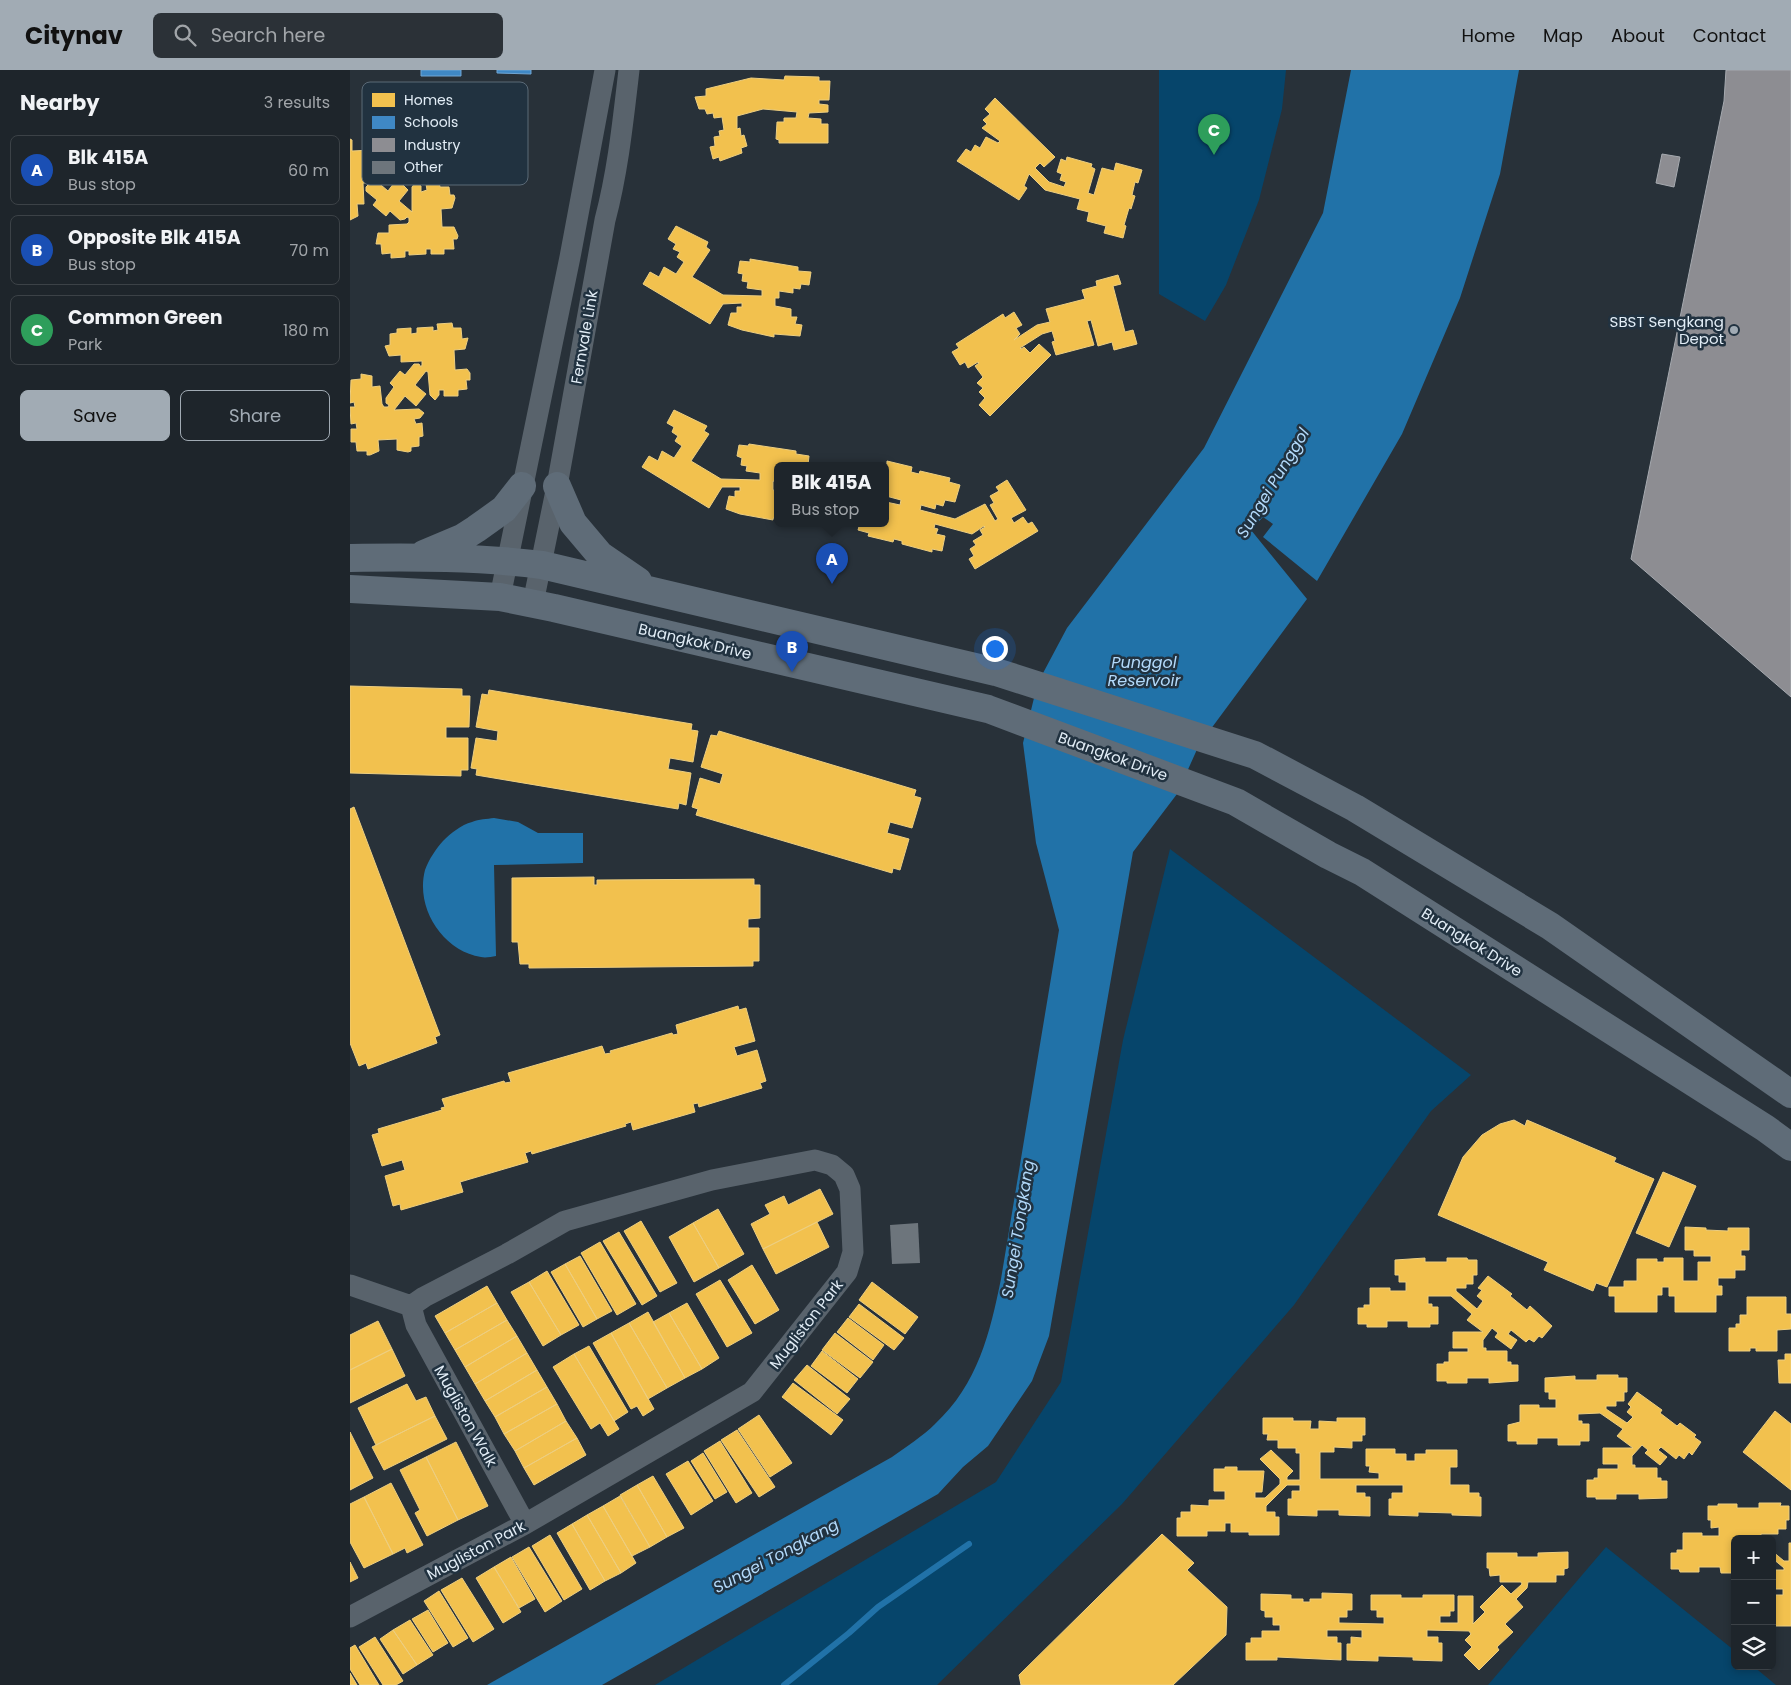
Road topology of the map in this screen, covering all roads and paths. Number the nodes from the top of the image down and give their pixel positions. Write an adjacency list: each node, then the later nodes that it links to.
1 (604, 70): 3 (street, Fernvale Link)
2 (629, 70): 4 (street, Fernvale Link)
3 (522, 486): 5 (main road); 7 (street, Fernvale Link)
4 (557, 486): 8 (street, Fernvale Link); 10 (main road)
5 (416, 557): 6 (main road); 7 (main road)
6 (350, 558)
7 (506, 561): 8 (main road); 11 (street, Fernvale Link)
8 (542, 565): 10 (main road); 12 (street, Fernvale Link)
9 (350, 589): 11 (main road, Buangkok Drive)
10 (652, 591): 13 (main road)
11 (500, 597): 12 (main road, Buangkok Drive)
12 (533, 604): 14 (main road, Buangkok Drive)
13 (1791, 1094)
14 (1791, 1147)
15 (350, 1285): 16 (street)
16 (411, 1306): 17 (street, Mugliston Walk); 17 (street, Mugliston Park)
17 (525, 1524): 18 (street, Mugliston Park)
18 (350, 1617)

